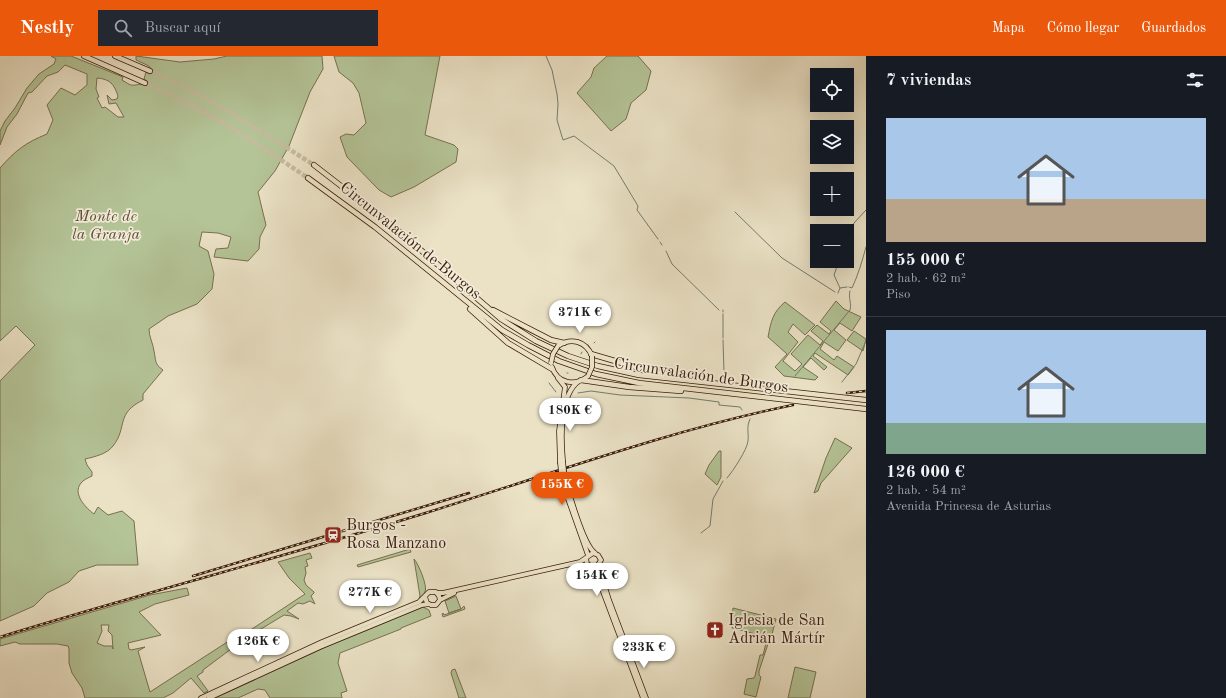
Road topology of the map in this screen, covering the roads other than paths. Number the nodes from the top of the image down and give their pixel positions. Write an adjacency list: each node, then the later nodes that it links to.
1 (84, 56): 4 (highway)
2 (115, 56): 3 (highway)
3 (150, 71)
4 (145, 83)
5 (314, 165): 7 (highway, Circunvalación de Burgos)
6 (308, 178): 8 (highway, Circunvalación de Burgos)
7 (432, 260): 9 (highway); 14 (highway, Circunvalación de Burgos)
8 (449, 288): 11 (highway); 15 (highway, Circunvalación de Burgos)
9 (564, 342): 10 (main road); 11 (main road, bridge)
10 (592, 355): 13 (main road, bridge); 14 (highway)
11 (552, 369): 12 (main road)
12 (558, 378): 13 (main road); 18 (main road)
13 (580, 381): 15 (highway); 18 (main road)
14 (730, 385): 16 (highway, Circunvalación de Burgos)
15 (742, 396): 17 (highway, Circunvalación de Burgos)
16 (866, 400)
17 (866, 410)
18 (561, 462): 19 (main road, bridge)
19 (563, 472): 20 (main road); 21 (main road)
20 (595, 553): 21 (main road); 23 (main road)
21 (587, 556): 22 (main road); 25 (main road)
22 (587, 564): 24 (main road); 27 (main road)
23 (598, 565): 24 (main road); 32 (main road)
24 (593, 567): 31 (main road)
25 (438, 593): 26 (main road); 27 (main road)
26 (425, 597): 28 (main road); 29 (main road)
27 (440, 600): 28 (main road)
28 (429, 604): 30 (main road)
29 (201, 698)
30 (209, 698)
31 (642, 698)
32 (646, 698)

